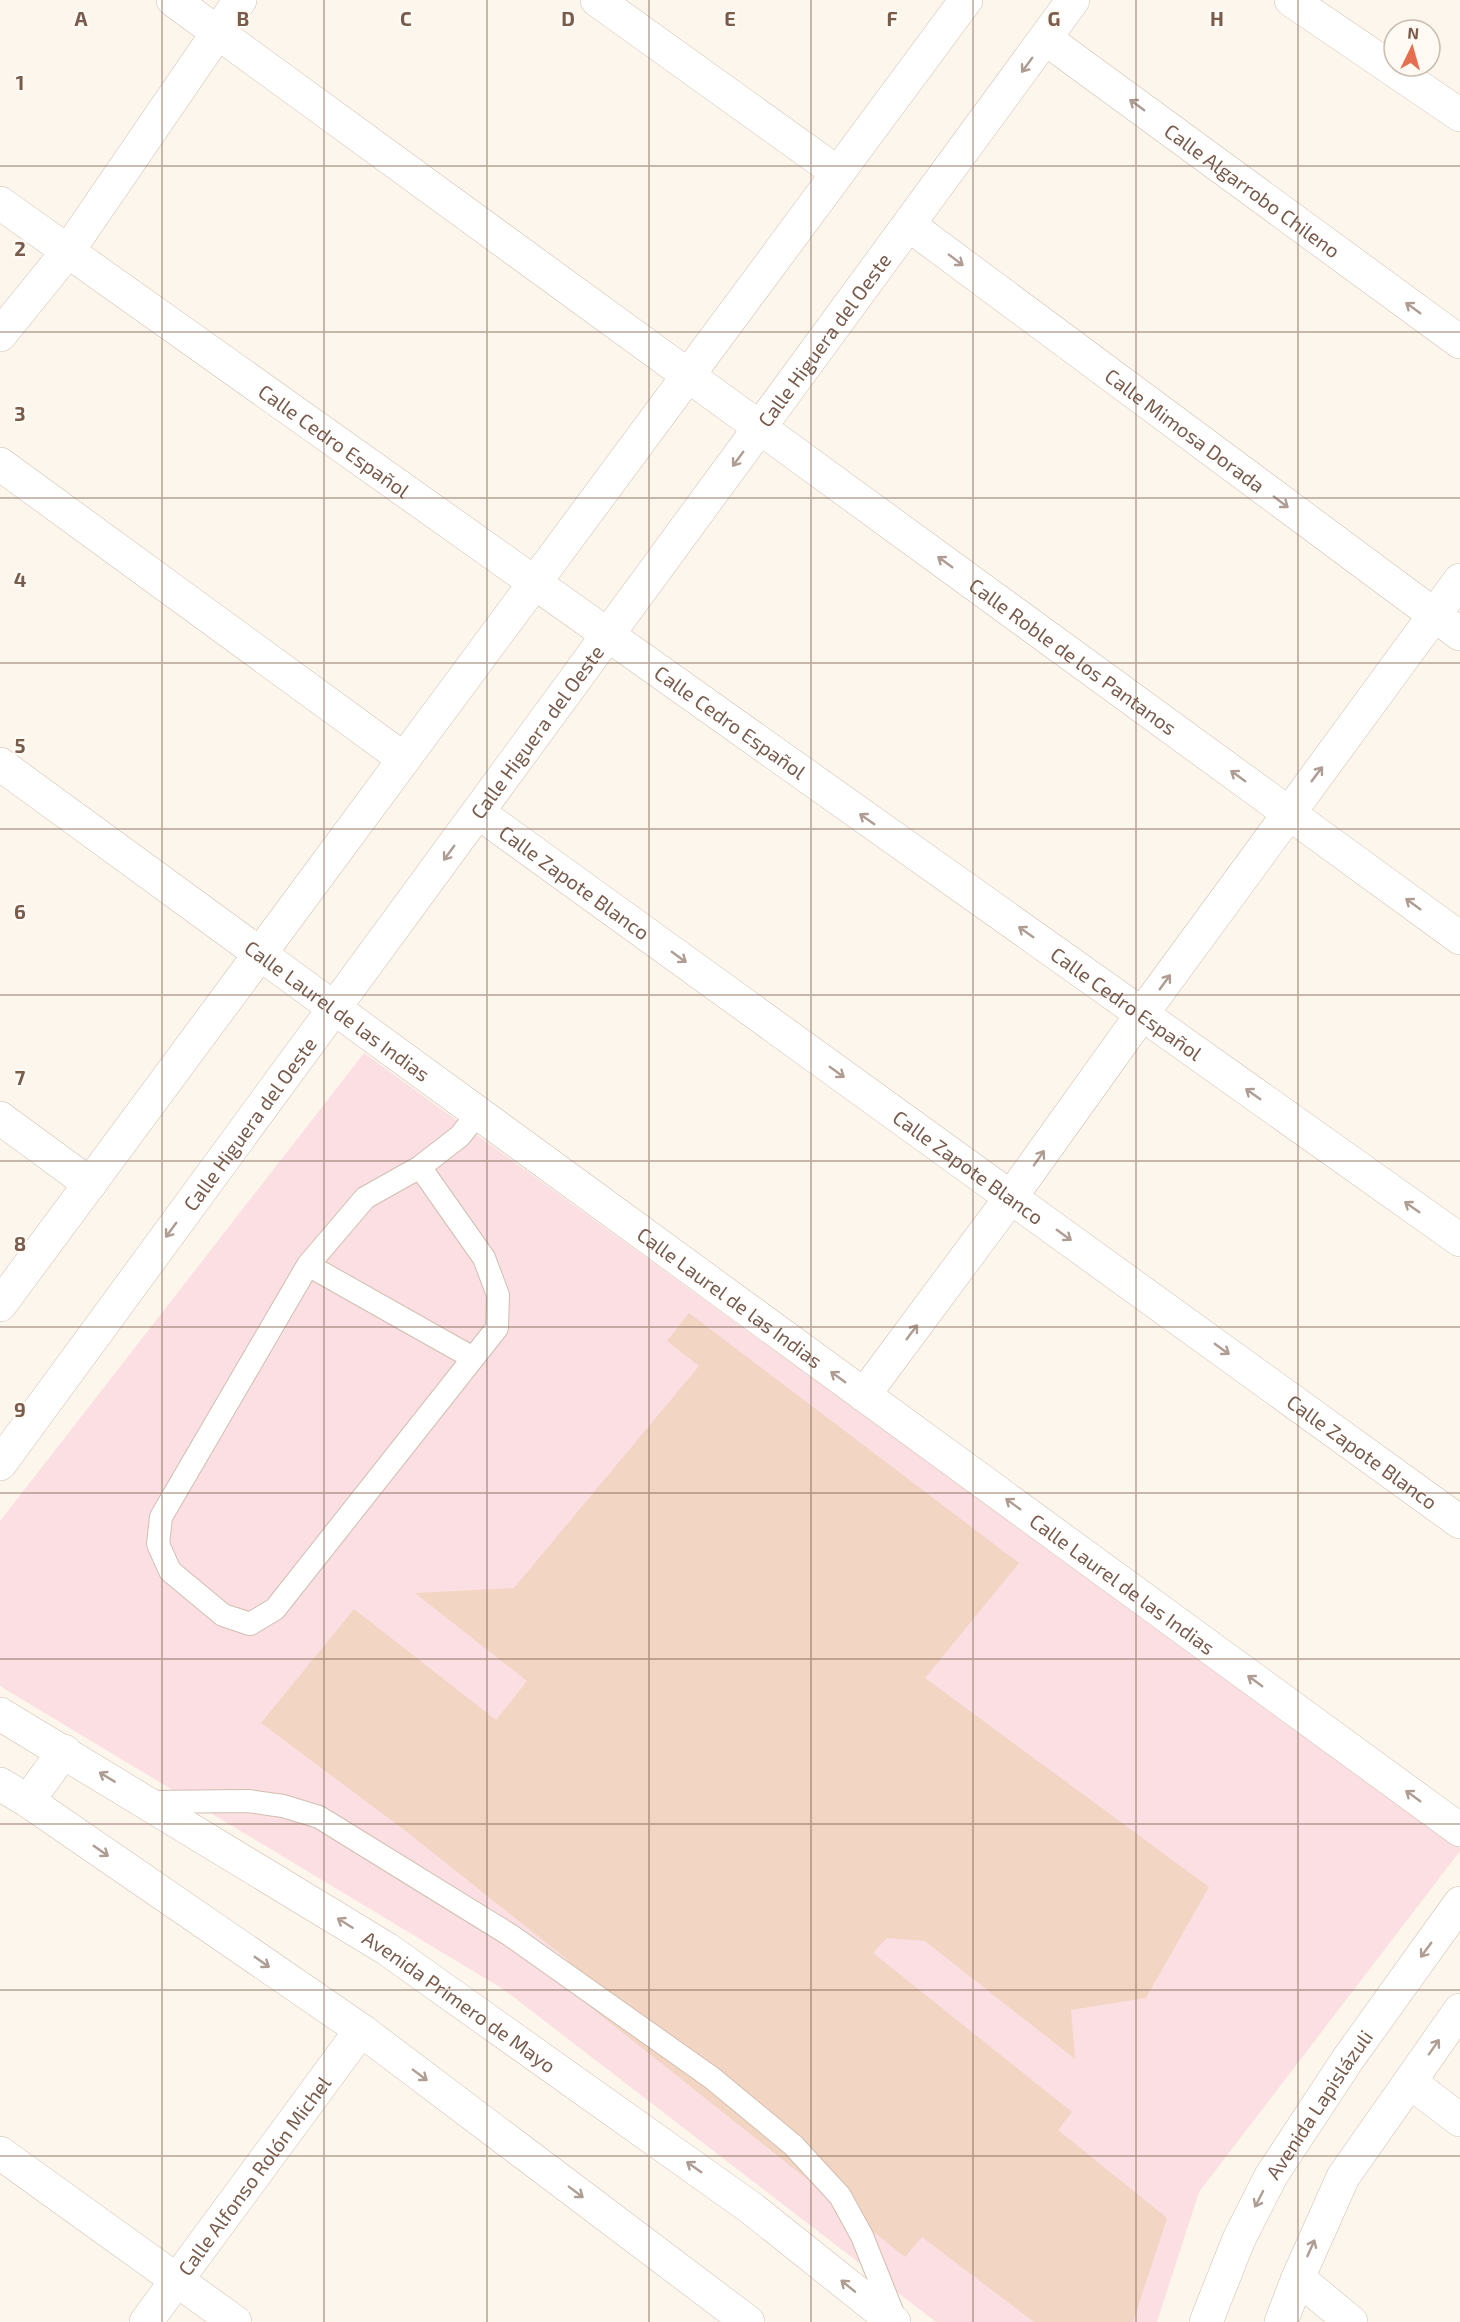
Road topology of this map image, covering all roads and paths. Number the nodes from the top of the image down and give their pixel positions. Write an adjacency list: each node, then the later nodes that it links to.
1 (173, 0): 7 (street, Calle Roble de los Pantanos)
2 (240, 0): 7 (street)
3 (597, 0): 10 (street)
4 (966, 0): 10 (street)
5 (1073, 0): 8 (street, Calle Higuera del Oeste)
6 (1292, 0): 9 (street)
7 (216, 32): 13 (street); 16 (street, Calle Roble de los Pantanos)
8 (1046, 39): 12 (street, Calle Higuera del Oeste, one-way to 12); 15 (street, Calle Algarrobo Chileno, one-way to 8)
9 (1460, 115)
10 (838, 172): 16 (street)
11 (0, 203): 13 (street, Calle Cedro Español)
12 (909, 225): 17 (street, Calle Higuera del Oeste); 21 (street, Calle Mimosa Dorada, one-way to 21)
13 (68, 251): 14 (street); 20 (street, Calle Cedro Español)
14 (0, 335)
15 (1460, 342)
16 (688, 375): 17 (street, Calle Roble de los Pantanos); 20 (street)
17 (761, 428): 22 (street, Calle Higuera del Oeste, one-way to 22); 26 (street, Calle Roble de los Pantanos, one-way to 17)
18 (0, 464): 23 (street)
19 (1460, 580): 21 (street)
20 (535, 583): 22 (street, Calle Cedro Español); 23 (street)
21 (1447, 625): 26 (street, one-way to 21)
22 (609, 636): 25 (street, Calle Higuera del Oeste); 30 (street, Calle Cedro Español, one-way to 22)
23 (404, 759): 28 (street)
24 (0, 764): 28 (street, Calle Laurel de las Indias)
25 (479, 813): 29 (street, Calle Higuera del Oeste, one-way to 29); 35 (street, Calle Zapote Blanco, one-way to 35)
26 (1288, 813): 27 (street, Calle Roble de los Pantanos, one-way to 26); 30 (street, one-way to 26)
27 (1460, 938)
28 (260, 954): 29 (street, Calle Laurel de las Indias); 34 (street)
29 (334, 1008): 31 (street, Calle Laurel de las Indias); 41 (street, Calle Higuera del Oeste, one-way to 41)
30 (1142, 1014): 35 (street, one-way to 30); 36 (street, Calle Cedro Español, one-way to 30)
31 (478, 1113): 33 (lane); 40 (street, Calle Laurel de las Indias, one-way to 31)
32 (0, 1118): 34 (street)
33 (420, 1167): 37 (lane); 39 (lane)
34 (90, 1184): 38 (street)
35 (1011, 1197): 40 (street, one-way to 35); 42 (street, Calle Zapote Blanco, one-way to 42)
36 (1460, 1240)
37 (308, 1265): 39 (lane); 39 (lane)
38 (0, 1305)
39 (473, 1358)
40 (864, 1395): 48 (street, Calle Laurel de las Indias, one-way to 40)
41 (0, 1464)
42 (1460, 1522)
43 (0, 1714): 44 (street, Avenida Primero de Mayo)
44 (64, 1751): 46 (street); 47 (street, Avenida Primero de Mayo, one-way to 44)
45 (0, 1784): 46 (street)
46 (28, 1801): 51 (street, one-way to 51)
47 (146, 1802): 60 (street, Avenida Primero de Mayo, one-way to 47); 60 (lane)
48 (1460, 1830)
49 (1460, 1903): 61 (street, Avenida Lapislázuli, one-way to 61)
50 (1460, 2010): 52 (street, one-way to 50)
51 (361, 2030): 56 (street, Calle Alfonso Rolón Michel); 59 (street, one-way to 59)
52 (1410, 2082): 53 (street); 55 (street, one-way to 52)
53 (1460, 2120)
54 (0, 2153): 56 (street)
55 (1298, 2278): 62 (street); 63 (street)
56 (177, 2280): 57 (street, Calle Alfonso Rolón Michel); 58 (street)
57 (146, 2322)
58 (235, 2322)
59 (748, 2322)
60 (895, 2322)
61 (1206, 2322)
62 (1281, 2322)
63 (1351, 2322)

